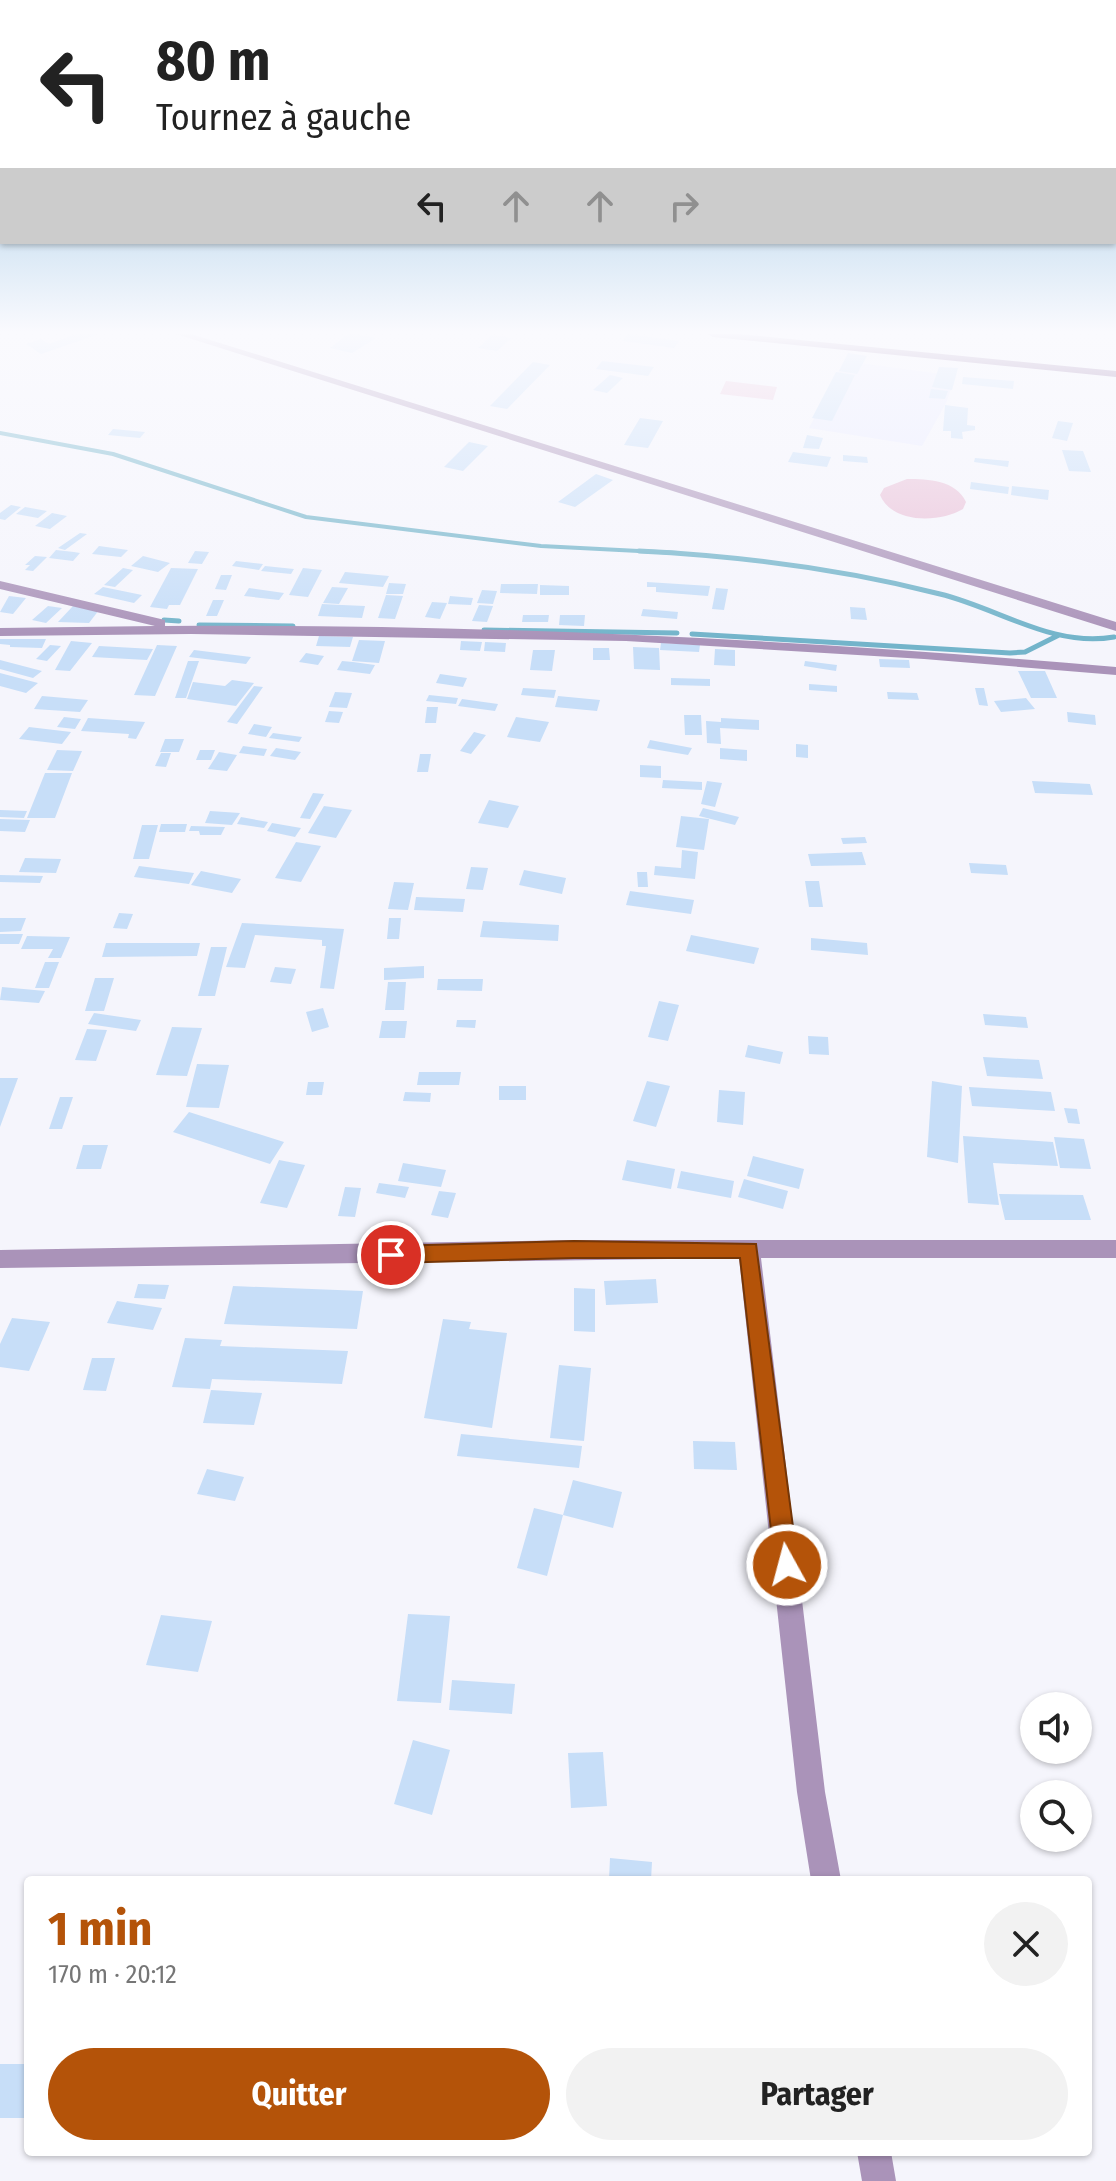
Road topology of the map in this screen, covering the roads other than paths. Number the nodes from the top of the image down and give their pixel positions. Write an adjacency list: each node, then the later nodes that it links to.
1 (509, 436): 3 (street)
2 (0, 585): 4 (street)
3 (1116, 627)
4 (191, 630): 5 (street); 6 (street)
5 (0, 632)
6 (1116, 671)
7 (1116, 1249): 8 (street)
8 (749, 1250): 9 (street); 10 (street)
9 (0, 1259)
10 (825, 1876)
11 (875, 2156): 12 (street)
12 (879, 2181)

